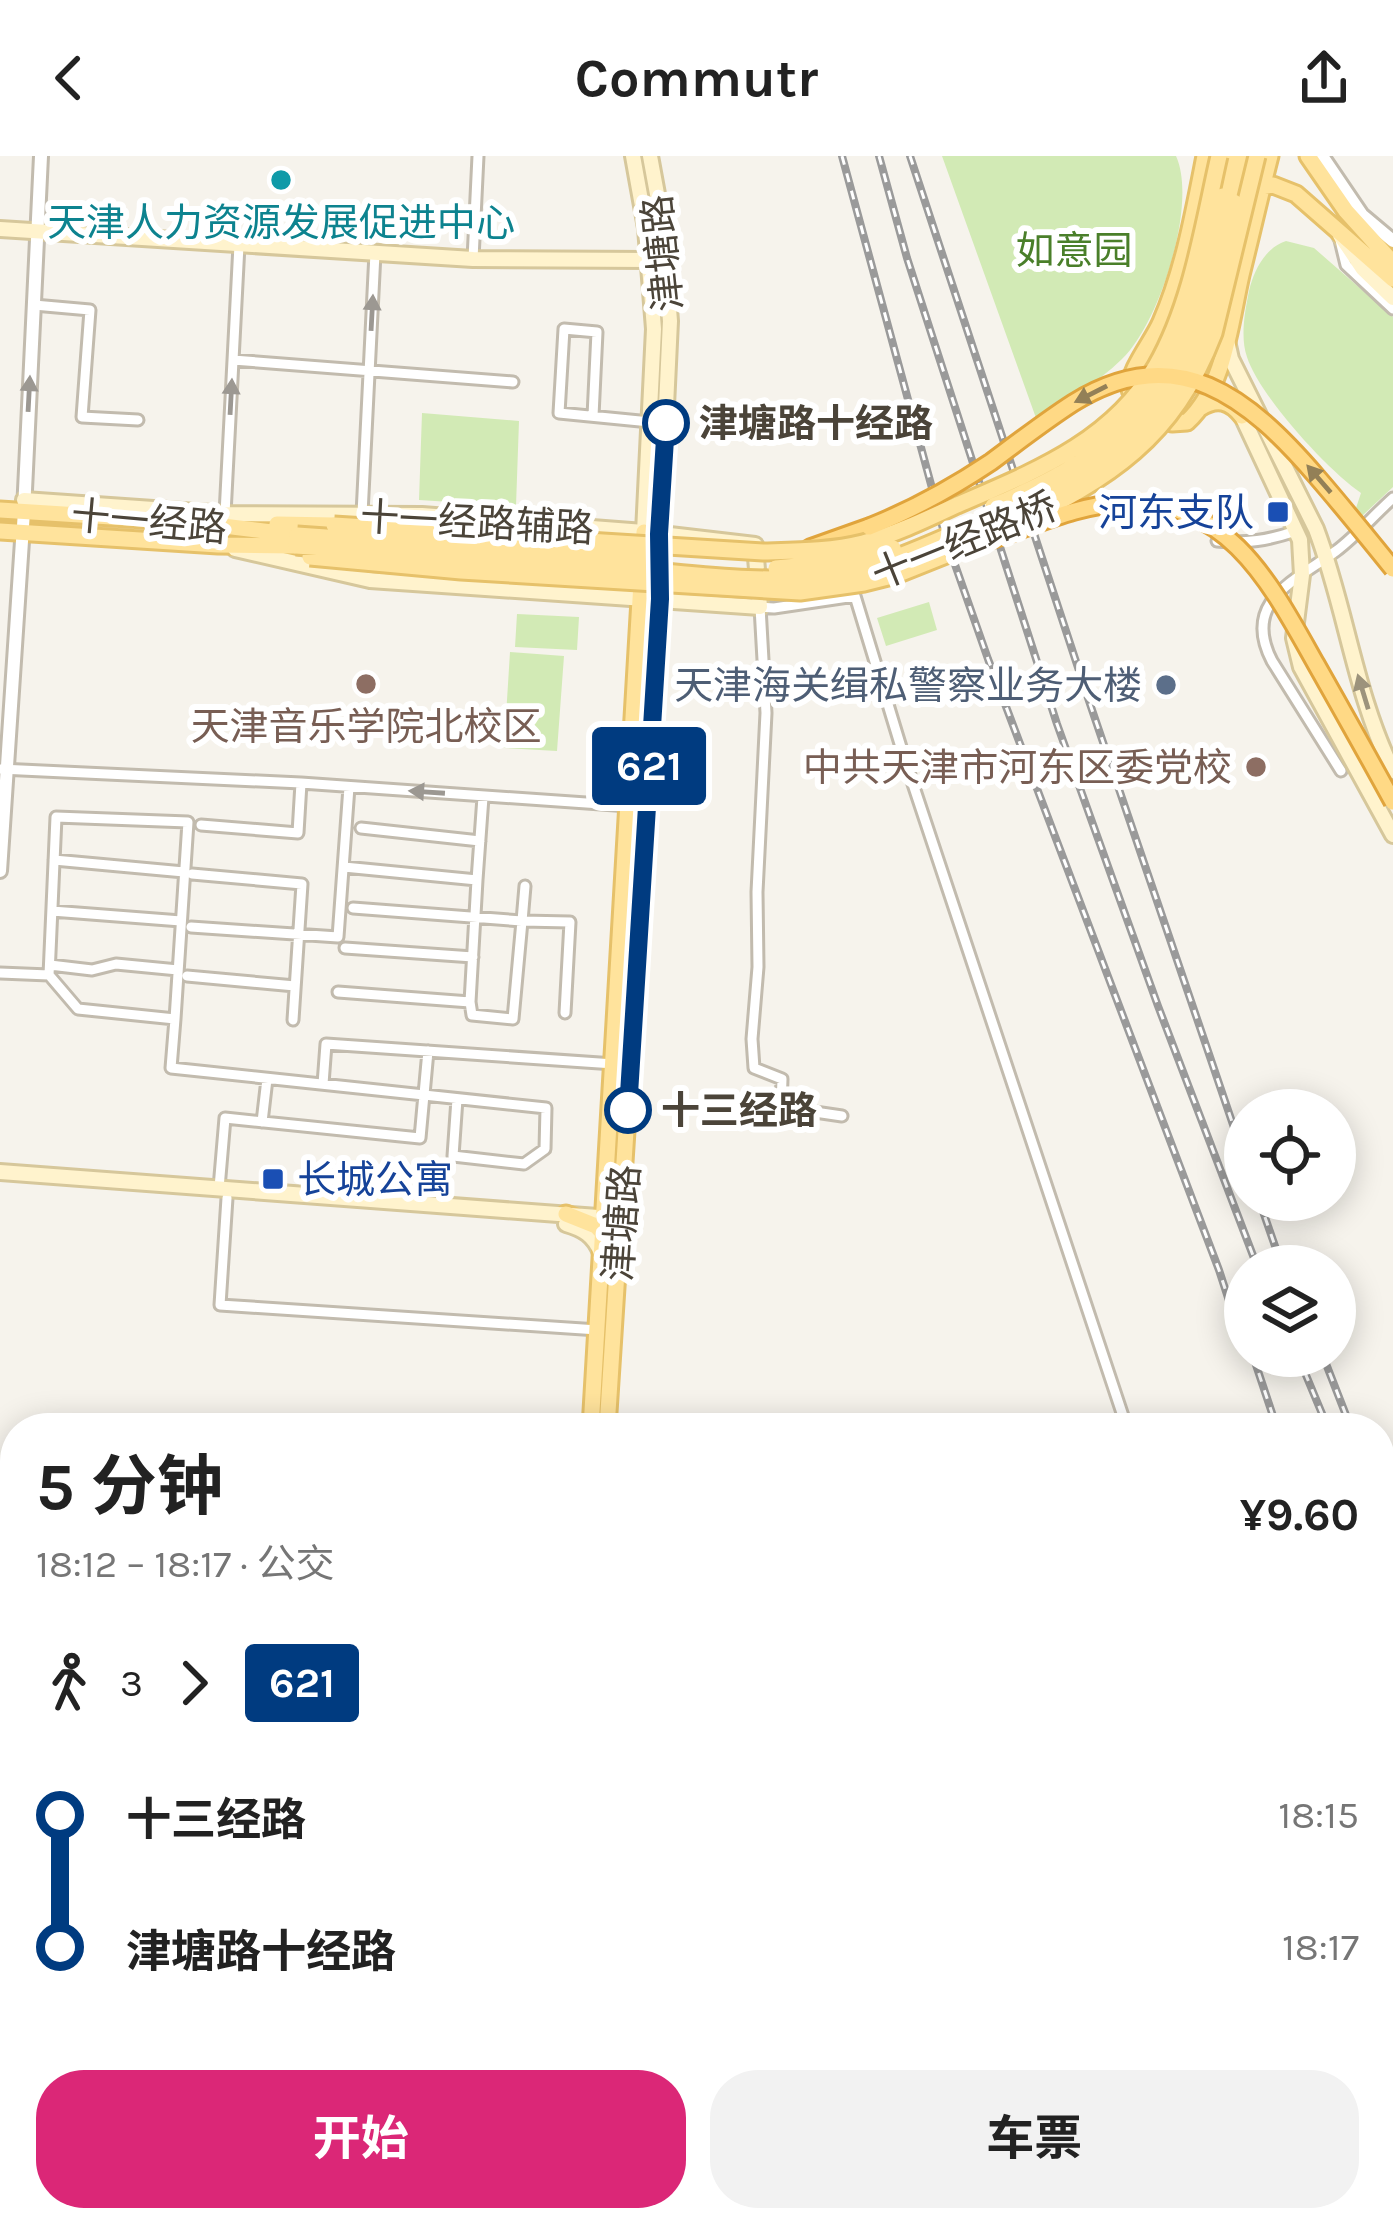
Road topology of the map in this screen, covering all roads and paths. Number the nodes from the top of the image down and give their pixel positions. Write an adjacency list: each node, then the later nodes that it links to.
1 (41, 156): 18 (street)
2 (478, 156): 22 (street)
3 (634, 156): 23 (main road, 津塘路)
4 (650, 156): 23 (main road, 津塘路)
5 (1219, 156): 14 (main road); 54 (main road, bridge)
6 (1232, 156): 14 (main road)
7 (1245, 156): 14 (main road)
8 (1257, 156): 52 (main road, 十一经路桥, bridge)
9 (1270, 156): 13 (main road)
10 (1309, 156): 15 (main road)
11 (1322, 156): 15 (street)
12 (1202, 160): 29 (main road)
13 (1262, 186): 14 (main road); 17 (main road); 28 (main road)
14 (1228, 199): 50 (main road, 十一经路桥, bridge)
15 (1354, 213): 20 (main road); 20 (main road)
16 (0, 229): 18 (main road)
17 (1338, 230): 24 (main road); 25 (main road); 27 (street)
18 (38, 232): 19 (main road); 26 (street)
19 (238, 244): 21 (main road); 30 (street)
20 (1390, 252)
21 (375, 253): 22 (main road); 32 (street, one-way to 21)
22 (473, 259): 23 (main road)
23 (658, 260): 39 (main road, 津塘路); 49 (main road, 津塘路)
24 (1393, 279)
25 (1393, 298)
26 (34, 305): 38 (street); 41 (street, one-way to 26)
27 (1393, 309)
28 (1228, 332): 31 (main road); 33 (main road)
29 (1152, 340): 31 (main road); 35 (main road)
30 (233, 360): 32 (street); 43 (street, one-way to 30)
31 (1220, 364): 33 (main road); 35 (main road)
32 (369, 370): 34 (street); 44 (street)
33 (1240, 376): 55 (main road)
34 (513, 382)
35 (1200, 408): 37 (main road)
36 (593, 416): 36 (street); 39 (street)
37 (1242, 416): 47 (main road)
38 (138, 420)
39 (650, 422): 49 (main road, 津塘路)
40 (1393, 498): 55 (street)
41 (24, 506): 42 (main road, 十一经路); 43 (main road, 十一经路辅路); 45 (main road, 十一经路); 48 (street)
42 (0, 510)
43 (225, 514): 44 (main road, 十一经路辅路)
44 (362, 514): 49 (main road, 十一经路辅路)
45 (191, 522): 50 (main road, 十一经路); 54 (main road, bridge)
46 (0, 531): 48 (main road, 十一经路)
47 (1296, 531): 51 (street); 57 (main road)
48 (22, 532): 53 (main road, 十一经路); 61 (street)
49 (652, 533): 58 (main road, 津塘路); 59 (main road, 津塘路); 60 (main road, 十一经路辅路)
50 (296, 540): 53 (main road, 十一经路)
51 (1217, 541)
52 (980, 543): 53 (main road, 十一经路桥, bridge); 67 (highway, bridge)
53 (218, 545): 58 (main road, 十一经路辅路)
54 (802, 551): 56 (highway, one-way to 54, bridge)
55 (1326, 557): 57 (street); 63 (main road, one-way to 55)
56 (1393, 569)
57 (1301, 575): 62 (street); 71 (main road)
58 (641, 597): 59 (main road, 十一经路辅路); 68 (main road, 津塘路)
59 (660, 599): 60 (main road, 十一经路辅路); 68 (main road, 津塘路)
60 (760, 607): 102 (street); 112 (street)
61 (3, 769): 64 (street); 75 (street)
62 (1340, 771)
63 (1393, 771)
64 (301, 783): 65 (street); 69 (street)
65 (350, 787): 66 (street, one-way to 65); 74 (street)
66 (483, 797): 68 (street); 72 (street)
67 (1393, 802)
68 (637, 806): 97 (main road, 津塘路); 107 (main road, 津塘路)
69 (201, 825)
70 (361, 828): 72 (street)
71 (1393, 836)
72 (480, 842): 77 (street)
73 (54, 860): 76 (street); 76 (street); 80 (street)
74 (344, 867): 77 (street); 84 (street)
75 (0, 871)
76 (188, 873): 83 (street); 84 (street)
77 (477, 880): 81 (street)
78 (525, 886): 82 (street)
79 (353, 908): 81 (street)
80 (52, 911): 83 (street); 87 (street)
81 (475, 919): 82 (street); 86 (street)
82 (522, 921): 92 (street); 93 (street)
83 (186, 924): 84 (street); 89 (street)
84 (299, 933): 90 (street)
85 (345, 948): 86 (street)
86 (472, 957): 92 (street)
87 (50, 970): 88 (street); 89 (street); 94 (street)
88 (0, 973)
89 (183, 973): 90 (street); 94 (street)
90 (296, 986): 95 (street)
91 (338, 992): 92 (street)
92 (470, 1002)
93 (565, 1013)
94 (175, 1019): 98 (street)
95 (293, 1020)
96 (428, 1051): 97 (street); 99 (street); 100 (street)
97 (614, 1064): 107 (main road, 津塘路)
98 (267, 1078): 99 (street); 103 (street)
99 (323, 1084): 100 (street)
100 (424, 1095): 101 (street); 103 (street)
101 (457, 1099): 101 (street)
102 (842, 1116)
103 (262, 1122): 105 (street)
104 (2, 1174): 105 (main road)
105 (223, 1193): 106 (main road); 109 (street)
106 (566, 1219): 107 (main road); 108 (main road)
107 (608, 1225): 108 (main road, 津塘路)
108 (610, 1260): 109 (main road, 津塘路); 111 (main road, 津塘路)
109 (598, 1330): 110 (main road, 津塘路)
110 (592, 1413)
111 (607, 1413)
112 (1122, 1413)

